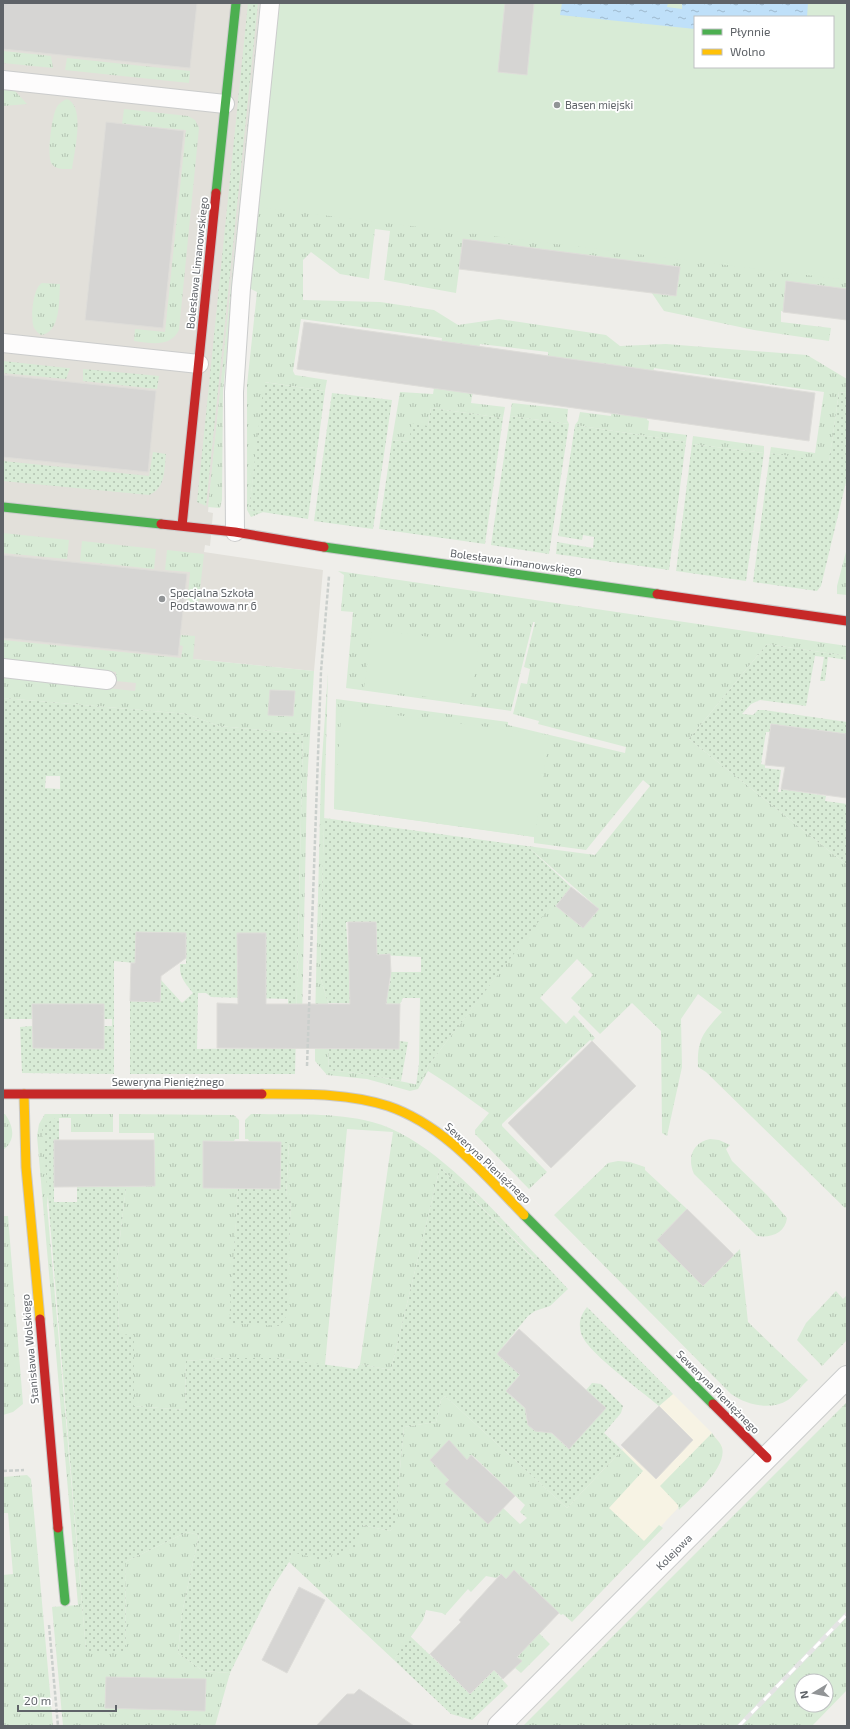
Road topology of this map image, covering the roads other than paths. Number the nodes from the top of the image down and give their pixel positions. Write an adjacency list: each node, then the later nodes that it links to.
1 (236, 3): 4 (street, Bolesława Limanowskiego)
2 (270, 3): 9 (lane)
3 (3, 80): 4 (lane)
4 (226, 104): 6 (street, Bolesława Limanowskiego)
5 (3, 343): 6 (lane)
6 (199, 364): 8 (street, Bolesława Limanowskiego)
7 (3, 507): 8 (street, Bolesława Limanowskiego)
8 (182, 526): 9 (street, Bolesława Limanowskiego)
9 (235, 532): 10 (street, Bolesława Limanowskiego)
10 (847, 621)
11 (3, 668): 12 (lane)
12 (107, 680)
13 (3, 1094): 14 (street, Seweryna Pieniężnego)
14 (24, 1094): 16 (street, Seweryna Pieniężnego); 17 (street, Stanisława Wolskiego)
15 (847, 1377): 16 (street, Kolejowa)
16 (767, 1458): 18 (street, Kolejowa)
17 (65, 1600)
18 (499, 1726)

